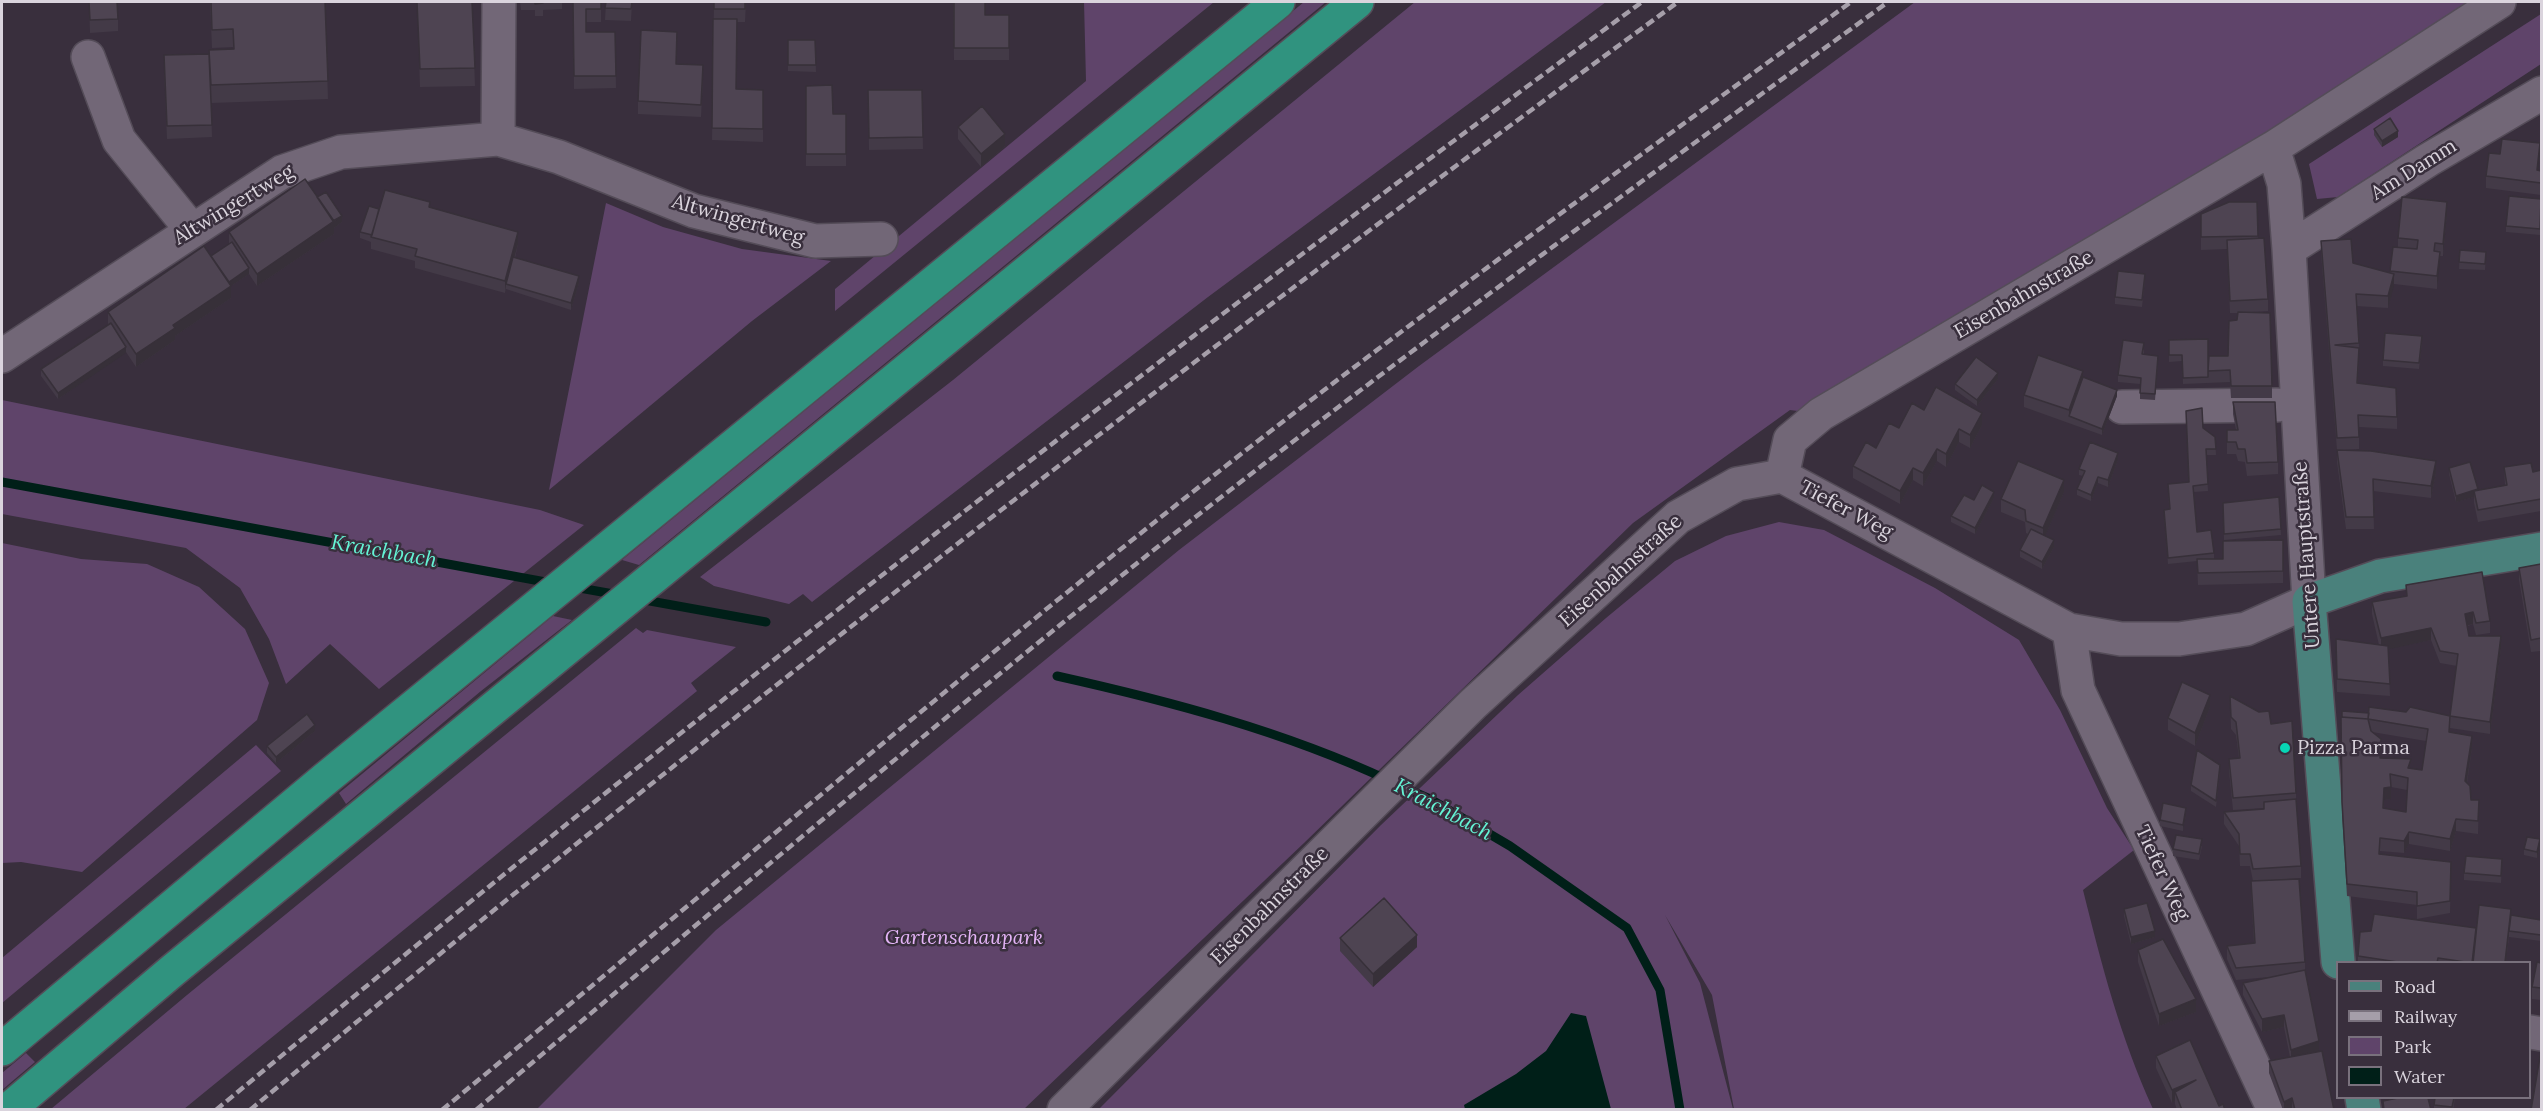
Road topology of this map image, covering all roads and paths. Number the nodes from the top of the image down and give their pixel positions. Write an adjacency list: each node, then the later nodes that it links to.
1 (499, 2): 7 (street)
2 (1278, 2): 20 (highway)
3 (1357, 2): 21 (highway)
4 (2499, 2): 8 (street, Eisenbahnstraße)
5 (88, 57): 9 (street)
6 (2541, 93): 11 (street, Am Damm)
7 (498, 139): 9 (street, Altwingertweg); 10 (street, Altwingertweg)
8 (2273, 148): 11 (street, Untere Hauptstraße); 15 (street, Eisenbahnstraße)
9 (191, 229): 12 (street, Altwingertweg)
10 (881, 239)
11 (2289, 249): 13 (street, Untere Hauptstraße)
12 (2, 356)
13 (2297, 405): 14 (street); 17 (street, Untere Hauptstraße)
14 (2122, 407)
15 (1782, 476): 18 (street, Tiefer Weg); 22 (street, Eisenbahnstraße)
16 (2541, 549): 17 (main road)
17 (2309, 601): 18 (street, Tiefer Weg); 19 (main road, Untere Hauptstraße)
18 (2069, 630): 23 (street, Tiefer Weg)
19 (2338, 961)
20 (2, 1049)
21 (8, 1110)
22 (1064, 1110)
23 (2274, 1110)

